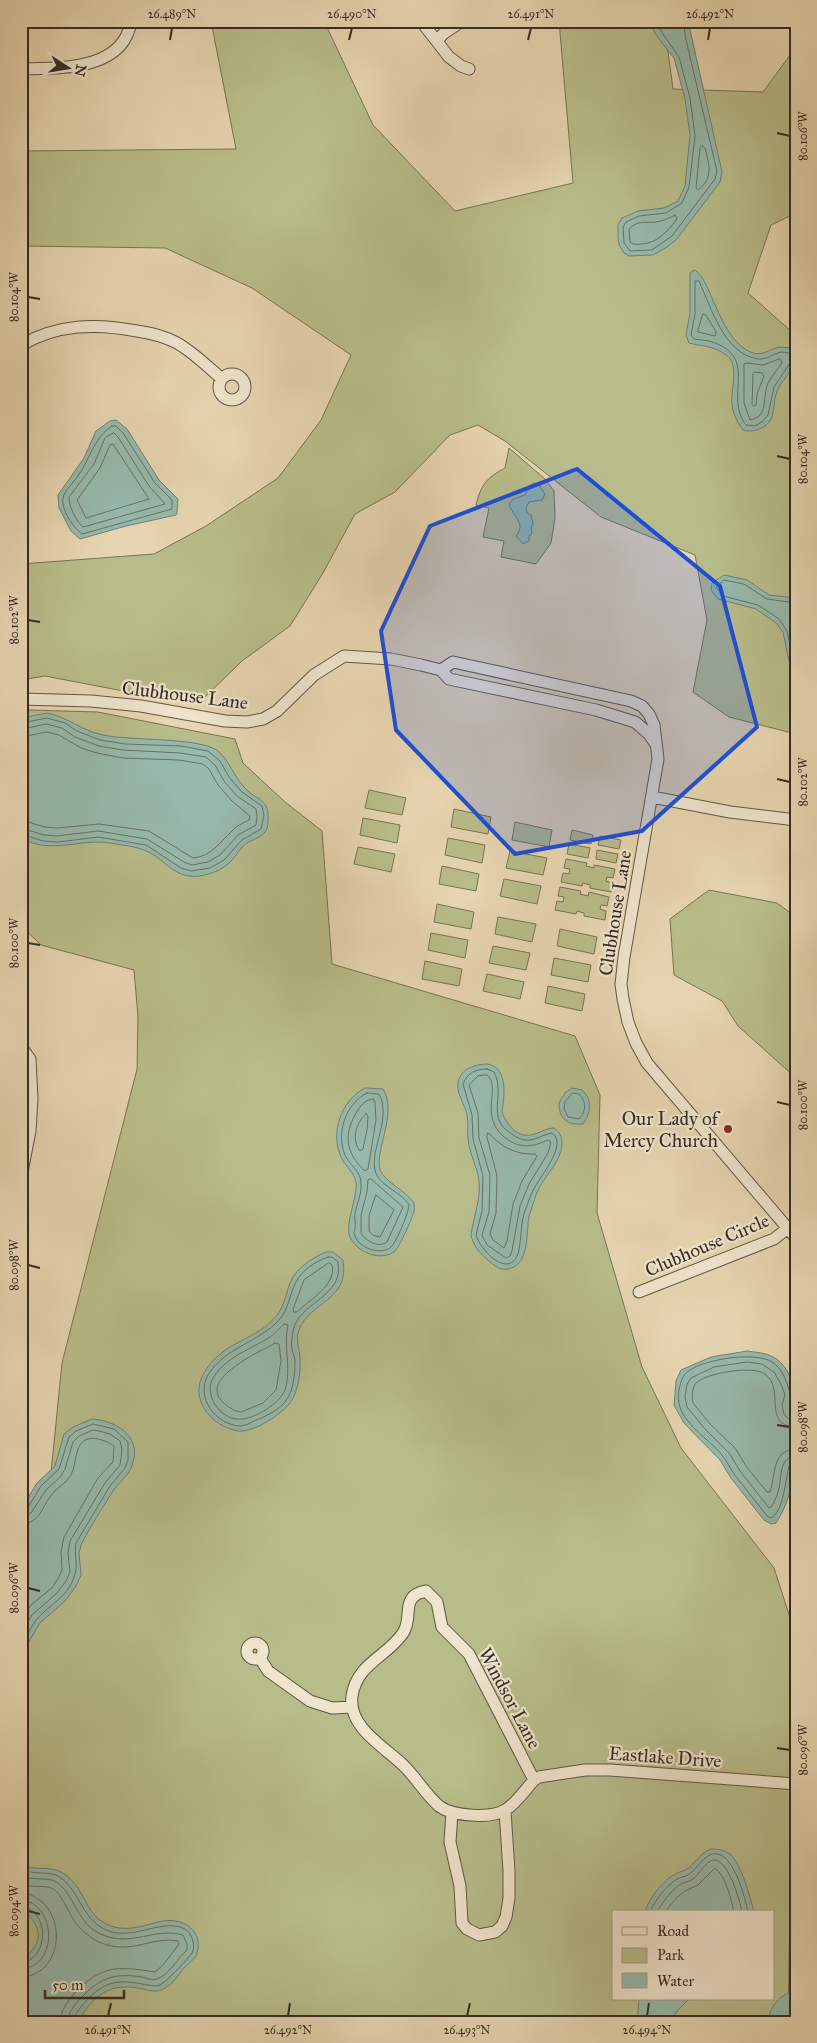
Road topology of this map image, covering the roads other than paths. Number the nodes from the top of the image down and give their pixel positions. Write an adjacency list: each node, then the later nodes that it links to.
1 (131, 21): 5 (street)
2 (421, 21): 4 (street)
3 (462, 21): 4 (street)
4 (437, 42): 6 (street)
5 (21, 69)
6 (469, 70)
7 (21, 345): 8 (street)
8 (222, 379)
9 (440, 670): 10 (street, Clubhouse Lane); 11 (street, Clubhouse Lane); 11 (street, Clubhouse Lane)
10 (21, 699)
11 (656, 745): 12 (street, Clubhouse Lane)
12 (652, 797): 13 (street); 16 (street, Clubhouse Lane)
13 (796, 820)
14 (21, 1047): 15 (street)
15 (21, 1177)
16 (788, 1228): 17 (street, Clubhouse Lane); 18 (street, Clubhouse Circle)
17 (796, 1238)
18 (639, 1292)
19 (260, 1658): 20 (street)
20 (352, 1707): 21 (street, Windsor Lane); 24 (street)
21 (534, 1780): 22 (street, Eastlake Drive); 23 (street)
22 (796, 1784)
23 (504, 1811): 24 (street); 24 (street)
24 (452, 1812)

